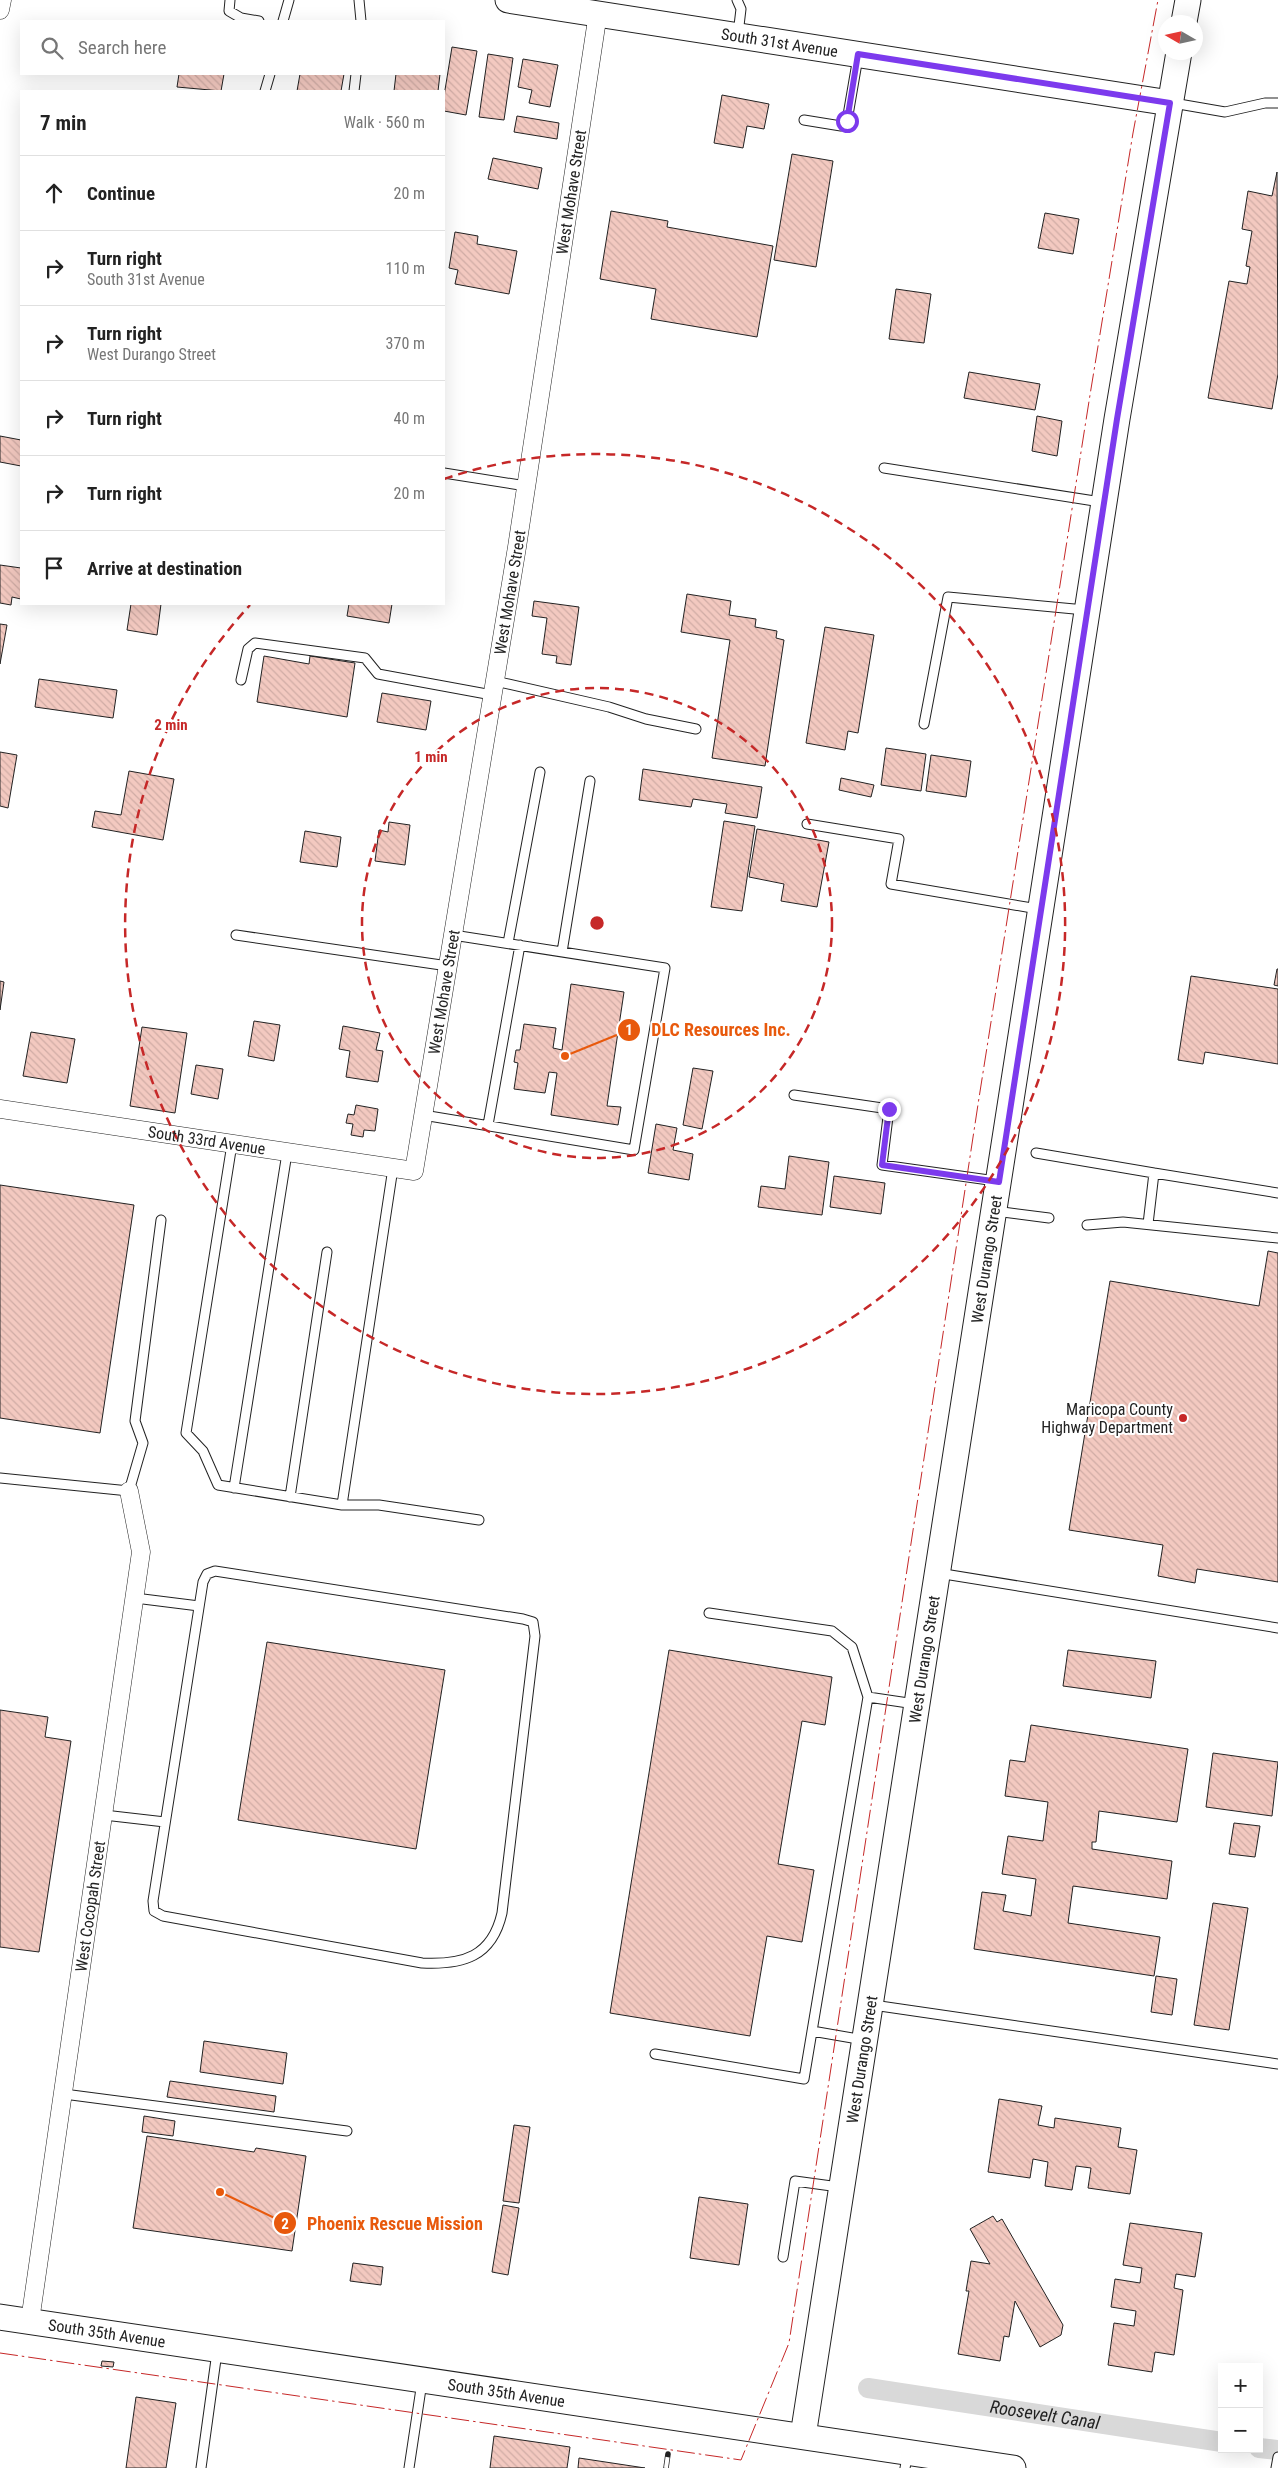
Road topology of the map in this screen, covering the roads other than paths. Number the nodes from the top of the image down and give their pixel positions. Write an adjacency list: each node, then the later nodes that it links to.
1 (2, 0): 8 (street)
2 (230, 0): 11 (lane)
3 (289, 0): 12 (lane)
4 (359, 0): 13 (lane)
5 (508, 0): 9 (street, South 31st Avenue)
6 (737, 0): 14 (lane)
7 (1188, 0): 10 (street)
8 (0, 10)
9 (598, 14): 14 (street, South 31st Avenue); 26 (street, West Mohave Street)
10 (1185, 15)
11 (253, 20)
12 (283, 20)
13 (361, 20)
14 (738, 35): 15 (street, South 31st Avenue)
15 (858, 54): 21 (street, South 31st Avenue); 23 (lane)
16 (1178, 60): 21 (street, West Durango Street)
17 (270, 75): 19 (lane)
18 (356, 75): 20 (lane)
19 (265, 90)
20 (354, 90)
21 (1170, 103): 22 (lane); 27 (street, West Durango Street)
22 (1278, 103)
23 (804, 120)
24 (884, 468): 27 (lane)
25 (445, 473): 26 (lane)
26 (526, 486): 30 (street, West Mohave Street)
27 (1104, 503): 28 (street, West Durango Street)
28 (1088, 610): 31 (lane); 36 (street, West Durango Street)
29 (241, 680): 30 (lane)
30 (494, 688): 32 (lane); 38 (street, West Mohave Street)
31 (924, 724)
32 (696, 729)
33 (540, 772): 39 (lane)
34 (590, 782): 41 (lane)
35 (807, 824): 36 (lane)
36 (1041, 909): 53 (street, West Durango Street)
37 (236, 935): 42 (lane)
38 (453, 935): 39 (lane); 42 (street, West Mohave Street)
39 (508, 944): 40 (lane)
40 (520, 945): 41 (lane); 46 (lane)
41 (562, 952): 46 (lane)
42 (448, 966): 45 (street, West Mohave Street)
43 (794, 1095): 53 (lane)
44 (0, 1109): 47 (street, South 33rd Avenue)
45 (423, 1115): 46 (lane); 51 (street, West Mohave Street)
46 (488, 1126)
47 (232, 1144): 48 (street, South 33rd Avenue); 63 (lane)
48 (287, 1153): 50 (street, South 33rd Avenue); 63 (lane)
49 (1036, 1153): 52 (lane)
50 (393, 1168): 51 (street, South 33rd Avenue); 66 (lane)
51 (414, 1172)
52 (1154, 1173): 54 (lane); 58 (lane)
53 (999, 1182): 55 (street, West Durango Street)
54 (1278, 1192)
55 (994, 1211): 56 (lane); 68 (street, West Durango Street)
56 (1049, 1218)
57 (161, 1220): 64 (lane)
58 (1148, 1224): 59 (lane); 60 (lane)
59 (1087, 1225)
60 (1278, 1238)
61 (327, 1252): 65 (lane)
62 (0, 1478): 64 (lane)
63 (234, 1488): 65 (lane)
64 (129, 1491): 69 (street, West Cocopah Street)
65 (290, 1497): 66 (lane)
66 (342, 1505): 67 (lane)
67 (480, 1520)
68 (938, 1573): 72 (lane); 74 (street, West Durango Street)
69 (135, 1598): 70 (lane); 75 (street, West Cocopah Street)
70 (199, 1606): 76 (lane); 76 (lane)
71 (710, 1614): 73 (lane)
72 (1278, 1628)
73 (868, 1698): 74 (lane); 78 (lane)
74 (917, 1704): 77 (street, West Durango Street)
75 (104, 1815): 76 (lane); 82 (street, West Cocopah Street)
76 (165, 1822)
77 (870, 2004): 79 (street, West Durango Street); 81 (lane)
78 (812, 2031): 79 (lane); 80 (lane)
79 (865, 2040): 84 (street, West Durango Street)
80 (655, 2054)
81 (1278, 2064)
82 (64, 2094): 83 (lane); 87 (street, West Cocopah Street)
83 (347, 2131)
84 (842, 2187): 85 (lane); 90 (street, West Durango Street)
85 (783, 2257)
86 (0, 2317): 87 (street, South 35th Avenue)
87 (30, 2321): 88 (street, South 35th Avenue)
88 (217, 2349): 89 (street, South 35th Avenue); 93 (lane)
89 (422, 2379): 90 (street, South 35th Avenue); 94 (lane)
90 (803, 2436): 92 (street, South 35th Avenue)
91 (1278, 2458): 96 (lane)
92 (907, 2460): 95 (street, South 35th Avenue)
93 (201, 2468)
94 (409, 2468)
95 (1013, 2468)
96 (1276, 2468)

